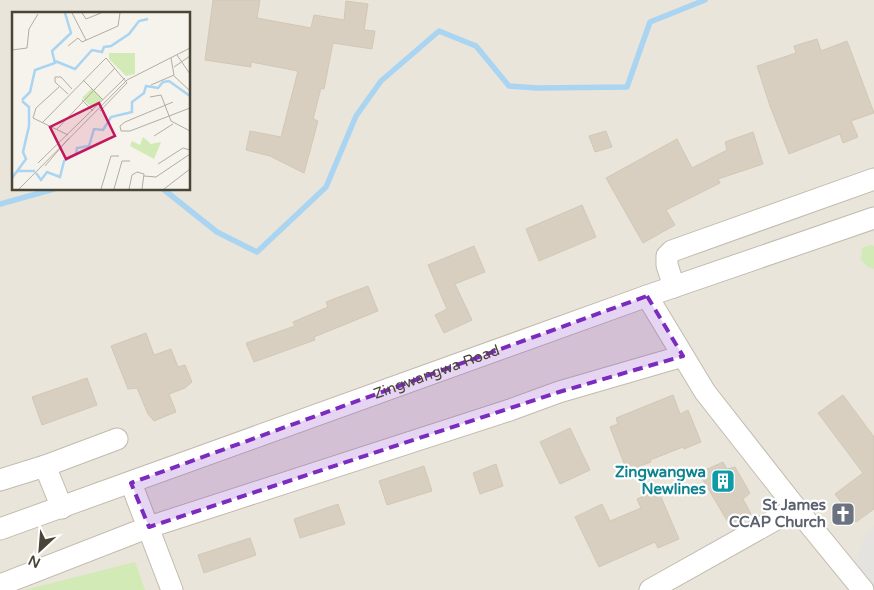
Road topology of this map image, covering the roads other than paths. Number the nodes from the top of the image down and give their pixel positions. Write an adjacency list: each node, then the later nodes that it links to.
1 (874, 179): 3 (street)
2 (874, 218): 3 (street, Zingwangwa Road)
3 (674, 287): 4 (street, Zingwangwa Road)
4 (647, 296): 5 (street); 9 (street, Zingwangwa Road)
5 (683, 356): 11 (street); 12 (street)
6 (117, 440): 7 (street)
7 (44, 466): 8 (street); 10 (street)
8 (0, 480)
9 (131, 483): 10 (street, Zingwangwa Road); 12 (street)
10 (62, 508): 13 (street, Zingwangwa Road)
11 (796, 508): 16 (street); 17 (street)
12 (150, 527): 14 (street); 15 (street)
13 (0, 529)
14 (0, 585)
15 (172, 590)
16 (650, 590)
17 (863, 590)

